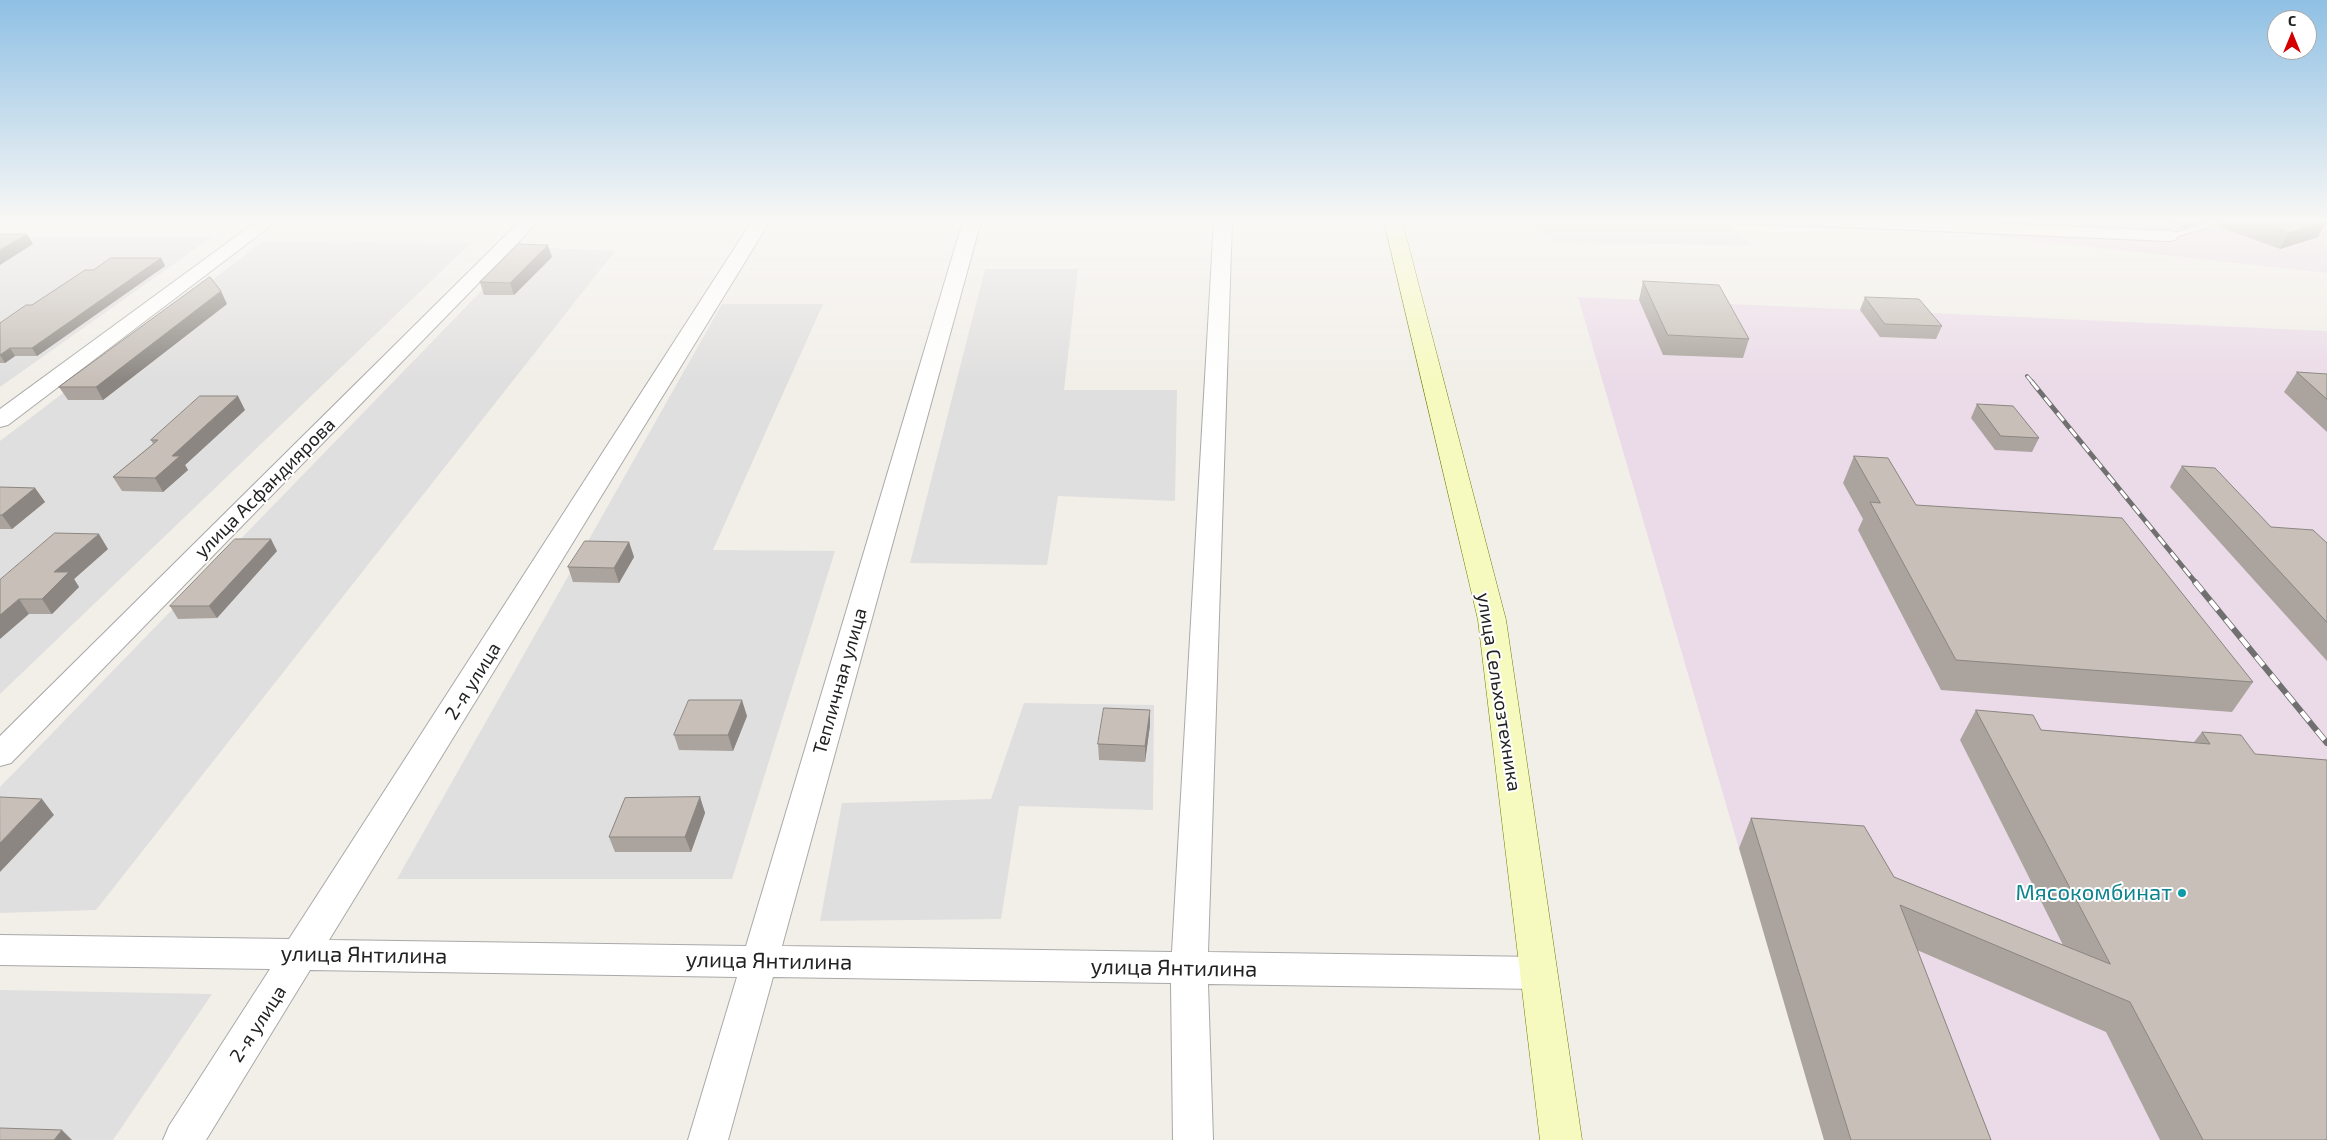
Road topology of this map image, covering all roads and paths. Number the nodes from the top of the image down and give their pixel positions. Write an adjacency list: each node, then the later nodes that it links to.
1 (196, 274): 7 (street)
2 (477, 274): 8 (street, улица Асфандиярова)
3 (728, 274): 10 (street, 2-я улица)
4 (957, 274): 11 (street, Тепличная улица)
5 (1221, 274): 12 (street)
6 (1407, 274): 13 (main road, улица Сельхозтехника)
7 (0, 420)
8 (0, 755)
9 (0, 950): 10 (street, улица Янтилина)
10 (302, 954): 11 (street, улица Янтилина); 14 (street, 2-я улица)
11 (759, 961): 12 (street, улица Янтилина); 15 (street, Тепличная улица)
12 (1189, 968): 13 (street, улица Янтилина); 16 (street)
13 (1538, 973): 17 (main road, улица Сельхозтехника)
14 (184, 1140)
15 (708, 1140)
16 (1193, 1140)
17 (1561, 1140)

